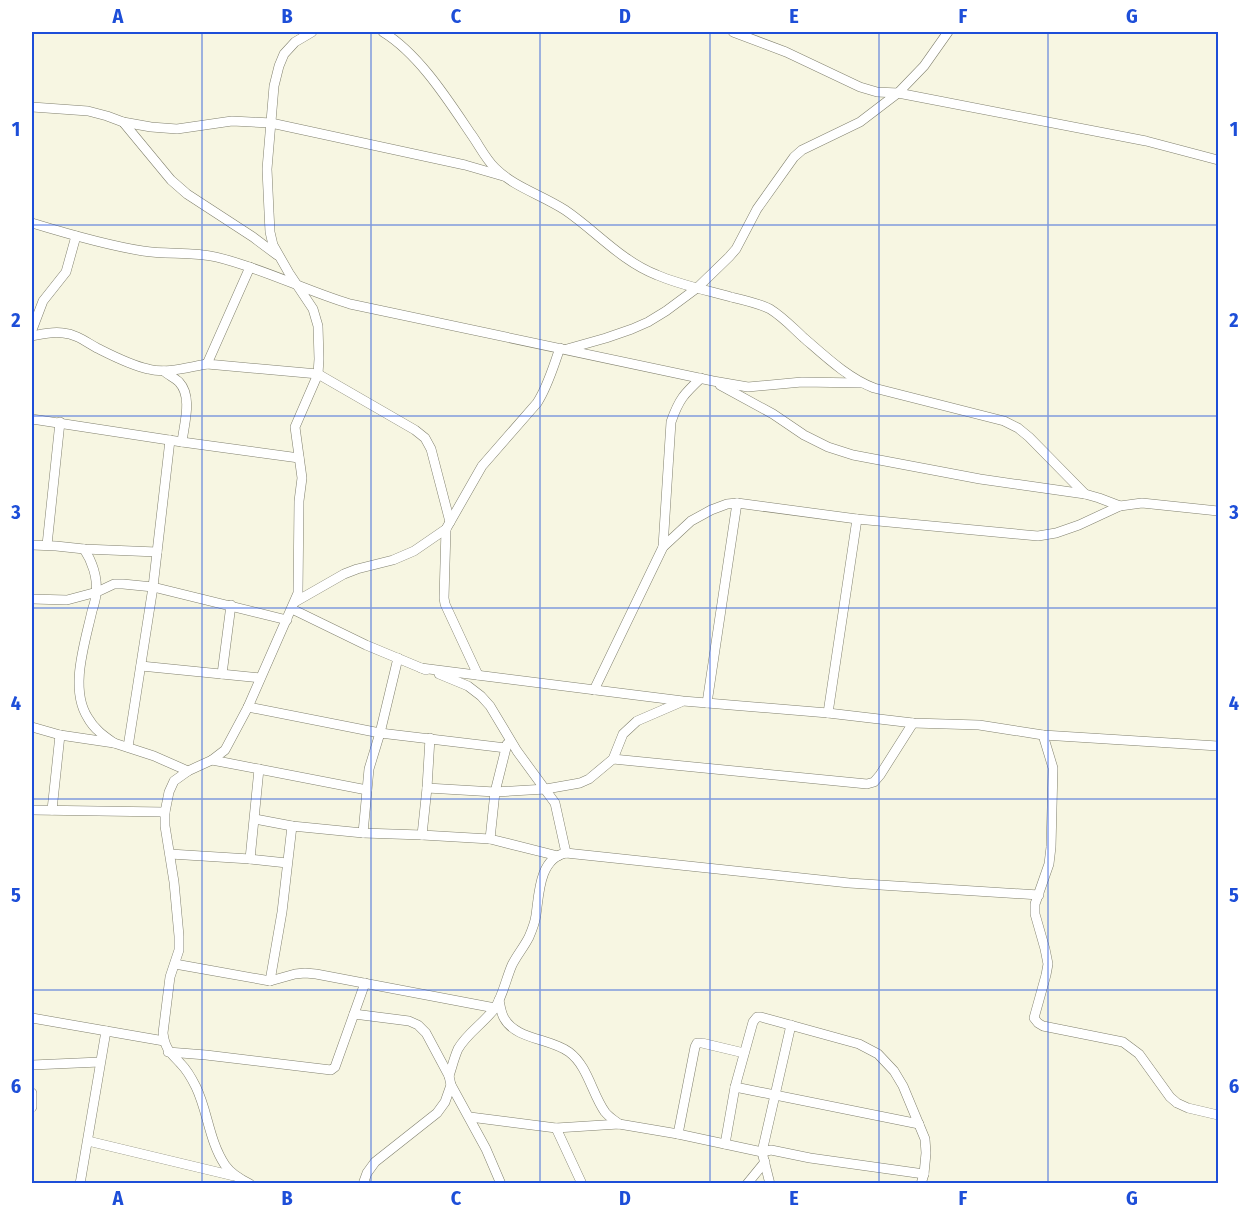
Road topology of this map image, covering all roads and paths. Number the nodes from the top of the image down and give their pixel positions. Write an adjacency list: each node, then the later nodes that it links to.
1 (312, 32): 8 (street)
2 (383, 32): 10 (street)
3 (733, 32): 5 (street)
4 (948, 32): 5 (street)
5 (898, 93): 9 (street); 16 (street)
6 (32, 107): 7 (street)
7 (123, 122): 8 (street); 13 (street)
8 (271, 123): 10 (street); 13 (street)
9 (1218, 160)
10 (510, 179): 16 (street)
11 (32, 223): 12 (street)
12 (76, 236): 14 (street); 17 (street)
13 (280, 258): 15 (street)
14 (250, 267): 15 (street); 20 (street)
15 (297, 285): 19 (street); 22 (street)
16 (697, 288): 19 (street); 25 (street)
17 (32, 330)
18 (32, 336): 21 (street)
19 (562, 349): 23 (street); 36 (street)
20 (207, 364): 21 (street); 22 (street)
21 (164, 371): 29 (street)
22 (318, 374): 30 (street); 36 (street)
23 (701, 378): 24 (street); 39 (street)
24 (713, 381): 25 (street); 31 (street)
25 (861, 382): 31 (street)
26 (32, 418): 27 (street)
27 (60, 422): 28 (street); 38 (street)
28 (170, 440): 29 (street); 41 (street)
29 (182, 442): 30 (street)
30 (299, 458): 46 (street)
31 (1085, 494): 33 (street)
32 (737, 503): 35 (street); 39 (street); 56 (street)
33 (1120, 506): 34 (street); 35 (street)
34 (1218, 511)
35 (857, 519): 58 (street)
36 (448, 526): 46 (street); 52 (street)
37 (32, 545): 38 (street)
38 (47, 545): 40 (street)
39 (663, 547): 54 (street)
40 (84, 549): 41 (street); 43 (street)
41 (157, 552): 42 (street)
42 (153, 587): 43 (street); 45 (street); 49 (street)
43 (97, 592): 44 (street); 66 (street)
44 (32, 599)
45 (231, 605): 47 (street); 51 (street)
46 (293, 605): 47 (street); 48 (street)
47 (287, 620): 53 (street)
48 (398, 658): 50 (street); 61 (street)
49 (141, 666): 51 (street); 68 (street)
50 (421, 668): 52 (street); 64 (street)
51 (222, 674): 53 (street)
52 (478, 675): 54 (street)
53 (260, 678): 57 (street)
54 (594, 690): 55 (street)
55 (683, 701): 56 (street); 70 (street)
56 (707, 703): 58 (street)
57 (249, 707): 61 (street); 71 (street)
58 (828, 713): 59 (street)
59 (913, 723): 63 (street); 70 (street)
60 (32, 727): 62 (street)
61 (380, 733): 65 (street); 76 (street)
62 (60, 735): 66 (street); 79 (street)
63 (1043, 735): 67 (street); 90 (street)
64 (509, 736): 69 (street); 75 (street)
65 (430, 738): 69 (street); 74 (street)
66 (114, 743): 68 (street)
67 (1218, 746)
68 (128, 747): 73 (street)
69 (506, 748): 77 (street)
70 (614, 759): 75 (street)
71 (212, 760): 72 (street); 73 (street)
72 (259, 769): 76 (street); 81 (street)
73 (188, 771): 80 (street)
74 (427, 788): 77 (street); 84 (street)
75 (546, 789): 77 (street); 87 (street)
76 (367, 790): 83 (street)
77 (495, 792): 85 (street)
78 (32, 810): 79 (street)
79 (52, 810): 80 (street)
80 (165, 812): 86 (street)
81 (255, 819): 82 (street); 88 (street)
82 (292, 826): 83 (street); 89 (street)
83 (363, 833): 84 (street)
84 (422, 835): 85 (street)
85 (490, 839): 87 (street)
86 (170, 854): 88 (street); 91 (street)
87 (562, 855): 90 (street); 94 (street)
88 (250, 859): 89 (street)
89 (287, 863): 92 (street)
90 (1039, 895): 109 (street)
91 (175, 964): 92 (street); 99 (street)
92 (270, 981): 93 (street)
93 (365, 983): 94 (street); 95 (street)
94 (497, 1004): 104 (street); 111 (street)
95 (354, 1014): 100 (street); 104 (street)
96 (32, 1018): 98 (street)
97 (790, 1025): 101 (street); 107 (street); 112 (street)
98 (106, 1031): 99 (street); 102 (street)
99 (164, 1041): 100 (street)
100 (168, 1052): 119 (street)
101 (744, 1053): 105 (street); 114 (street)
102 (100, 1062): 103 (street); 115 (street)
103 (32, 1065)
104 (450, 1081): 110 (street); 124 (street)
105 (735, 1087): 107 (street); 116 (street)
106 (32, 1094): 108 (street)
107 (774, 1095): 112 (street); 117 (street)
108 (32, 1107)
109 (1218, 1115)
110 (470, 1118): 113 (street); 125 (street)
111 (619, 1124): 113 (street); 114 (street)
112 (919, 1124): 120 (street)
113 (556, 1128): 121 (street)
114 (678, 1134): 116 (street)
115 (88, 1141): 119 (street); 122 (street)
116 (725, 1144): 117 (street)
117 (762, 1152): 118 (street); 120 (street)
118 (765, 1162): 126 (street); 127 (street)
119 (236, 1177): 123 (street)
120 (923, 1179)
121 (584, 1183)
122 (80, 1184)
123 (250, 1184)
124 (363, 1184)
125 (501, 1184)
126 (747, 1184)
127 (770, 1184)

